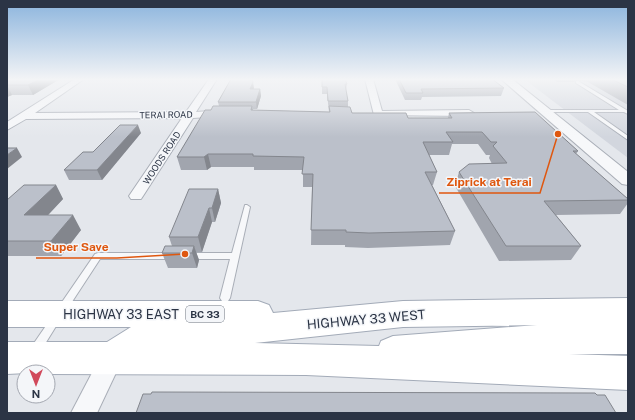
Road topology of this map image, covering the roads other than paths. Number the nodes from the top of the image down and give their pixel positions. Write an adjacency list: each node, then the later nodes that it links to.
1 (49, 99): 12 (street)
2 (200, 99): 11 (street, WOODS ROAD)
3 (372, 99): 9 (street)
4 (528, 99): 10 (street)
5 (604, 99): 7 (lane)
6 (589, 111): 7 (lane); 10 (lane); 14 (lane)
7 (626, 112)
8 (231, 113): 11 (street, TERAI ROAD)
9 (478, 113)
10 (543, 113): 15 (street)
11 (189, 115): 12 (street, TERAI ROAD); 16 (street, WOODS ROAD)
12 (23, 116): 13 (street)
13 (7, 127)
14 (628, 138)
15 (628, 180)
16 (136, 196)
17 (247, 207): 18 (lane)
18 (235, 256): 19 (lane); 22 (lane)
19 (225, 298)
20 (628, 311): 23 (main road, HIGHWAY 33 WEST / BC 33)
21 (7, 314): 22 (main road, HIGHWAY 33 EAST / BC 33)
22 (59, 314): 23 (main road, HIGHWAY 33 EAST / BC 33); 25 (lane)
23 (403, 314): 26 (main road, HIGHWAY 33 WEST / BC 33)
24 (628, 339): 27 (main road)
25 (18, 358): 26 (main road)
26 (112, 358): 27 (main road); 29 (street)
27 (306, 359): 28 (main road)
28 (625, 375)
29 (84, 413)

